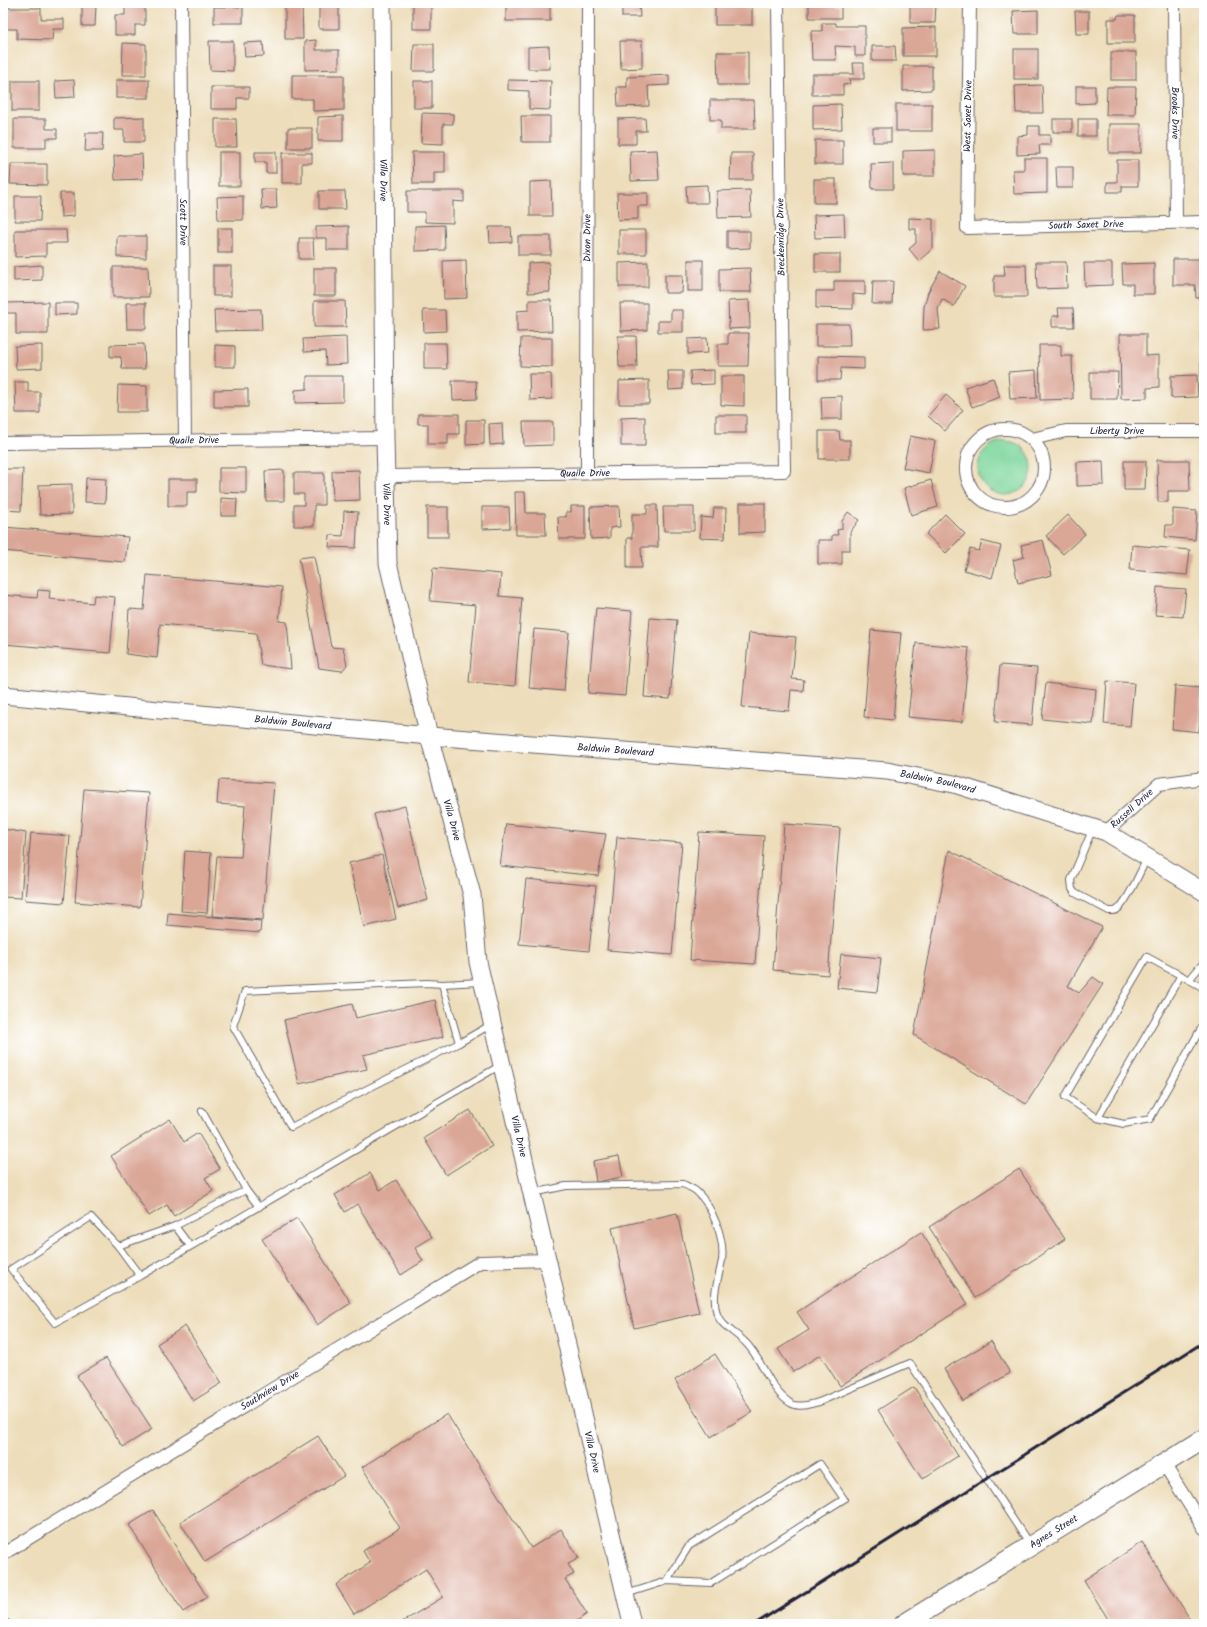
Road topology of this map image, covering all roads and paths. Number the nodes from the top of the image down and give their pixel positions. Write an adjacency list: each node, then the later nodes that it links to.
1 (181, 3): 13 (street, Scott Drive)
2 (382, 3): 11 (street, Villa Drive)
3 (588, 3): 16 (street, Dixon Drive)
4 (778, 3): 15 (street, Breckenridge Drive)
5 (970, 3): 9 (street, West Saxet Drive)
6 (1174, 3): 7 (street, Brooks Drive)
7 (1176, 222): 8 (street, South Saxet Drive); 9 (street, South Saxet Drive)
8 (1204, 222)
9 (967, 228)
10 (1204, 431): 12 (street, Liberty Drive)
11 (385, 438): 13 (street, Quaile Drive); 17 (street, Villa Drive)
12 (1032, 439): 12 (street)
13 (185, 440): 14 (street, Quaile Drive)
14 (3, 443)
15 (784, 471): 16 (street, Quaile Drive)
16 (586, 472): 17 (street, Quaile Drive)
17 (386, 476): 19 (street, Villa Drive)
18 (3, 695): 19 (street, Baldwin Boulevard)
19 (429, 736): 21 (street, Baldwin Boulevard); 27 (street, Villa Drive)
20 (1204, 778): 21 (street, Russell Drive)
21 (1100, 830): 22 (street, Baldwin Boulevard); 22 (lane)
22 (1148, 857): 23 (street, Baldwin Boulevard)
23 (1204, 892)
24 (1204, 962): 26 (lane)
25 (1181, 976): 26 (lane); 35 (lane); 35 (lane)
26 (1189, 980): 29 (lane)
27 (483, 982): 28 (lane); 31 (street, Villa Drive)
28 (442, 984): 32 (lane); 32 (lane)
29 (1204, 988)
30 (1204, 1023): 35 (lane)
31 (492, 1024): 32 (lane); 33 (street, Villa Drive)
32 (459, 1043)
33 (502, 1065): 37 (street, Villa Drive); 38 (lane)
34 (202, 1111): 36 (lane)
35 (1098, 1118)
36 (246, 1190): 38 (lane); 39 (lane)
37 (532, 1193): 42 (street, Villa Drive); 47 (lane)
38 (259, 1207): 41 (lane)
39 (175, 1226): 40 (lane); 41 (lane)
40 (118, 1246): 43 (lane); 43 (lane)
41 (190, 1246): 43 (lane)
42 (547, 1260): 48 (street, Southview Drive); 50 (street, Villa Drive)
43 (140, 1276)
44 (1204, 1439): 45 (main road, Agnes Street)
45 (1164, 1464): 46 (street); 47 (main road, Agnes Street)
46 (1204, 1528)
47 (1030, 1546): 54 (main road, Agnes Street)
48 (3, 1554)
49 (666, 1581): 49 (lane); 50 (lane)
50 (625, 1595): 53 (street, Villa Drive)
51 (3, 1620): 52 (lane)
52 (8, 1624)
53 (632, 1624)
54 (904, 1624)

